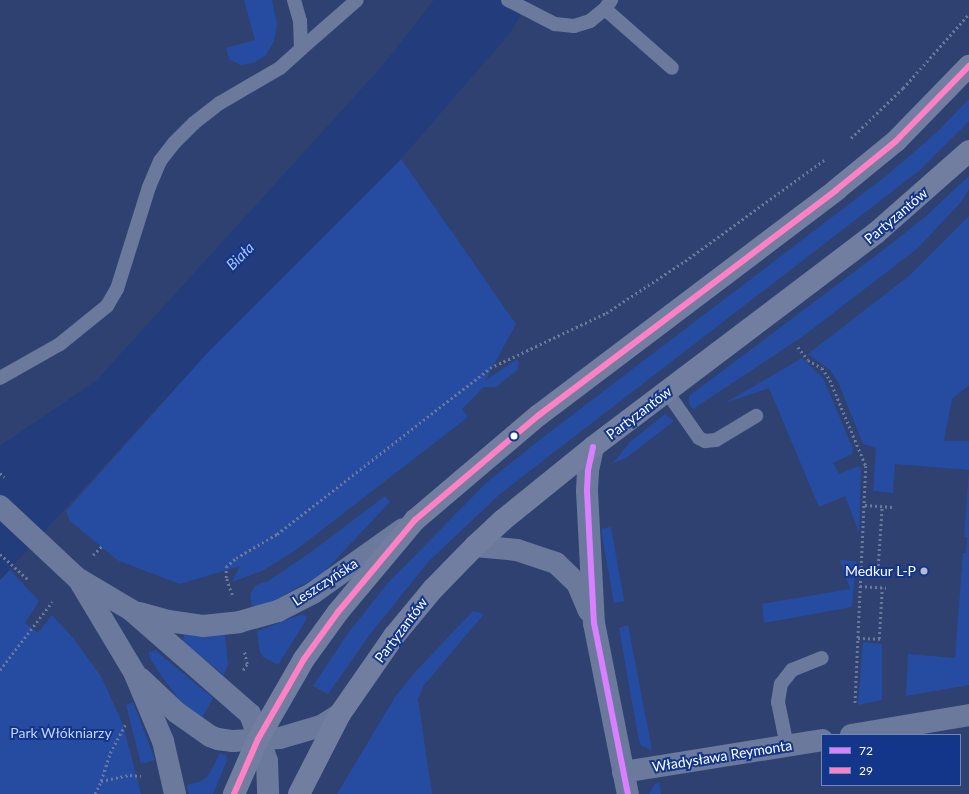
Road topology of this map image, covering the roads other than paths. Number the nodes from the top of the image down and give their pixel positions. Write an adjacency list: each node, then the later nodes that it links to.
1 (294, 0): 5 (lane)
2 (356, 0): 5 (lane)
3 (508, 0): 4 (lane)
4 (608, 5): 7 (lane)
5 (301, 49): 9 (lane)
6 (969, 66): 14 (main road)
7 (672, 68)
8 (969, 151): 10 (main road, Partyzantów)
9 (0, 378)
10 (666, 392): 11 (lane); 12 (main road, Partyzantów)
11 (756, 416)
12 (593, 447): 15 (main road, Partyzantów); 18 (street)
13 (0, 506): 16 (street, Leszczyńska)
14 (415, 520): 17 (street, Leszczyńska); 24 (main road)
15 (475, 546): 18 (street); 21 (main road, Partyzantów)
16 (77, 578): 17 (street, Leszczyńska); 20 (street, Leszczyńska)
17 (131, 610): 24 (street, Leszczyńska)
18 (594, 623): 27 (street)
19 (822, 658): 26 (lane)
20 (134, 672): 24 (street, Leszczyńska); 28 (street, Leszczyńska)
21 (340, 714): 24 (street, Leszczyńska); 31 (main road, Partyzantów)
22 (969, 715): 23 (street)
23 (856, 734)
24 (258, 740): 29 (main road); 30 (street)
25 (821, 740): 26 (street, Władysława Reymonta)
26 (787, 746): 27 (street, Władysława Reymonta)
27 (623, 772): 32 (street)
28 (175, 794)
29 (234, 794)
30 (268, 794)
31 (299, 794)
32 (628, 794)

